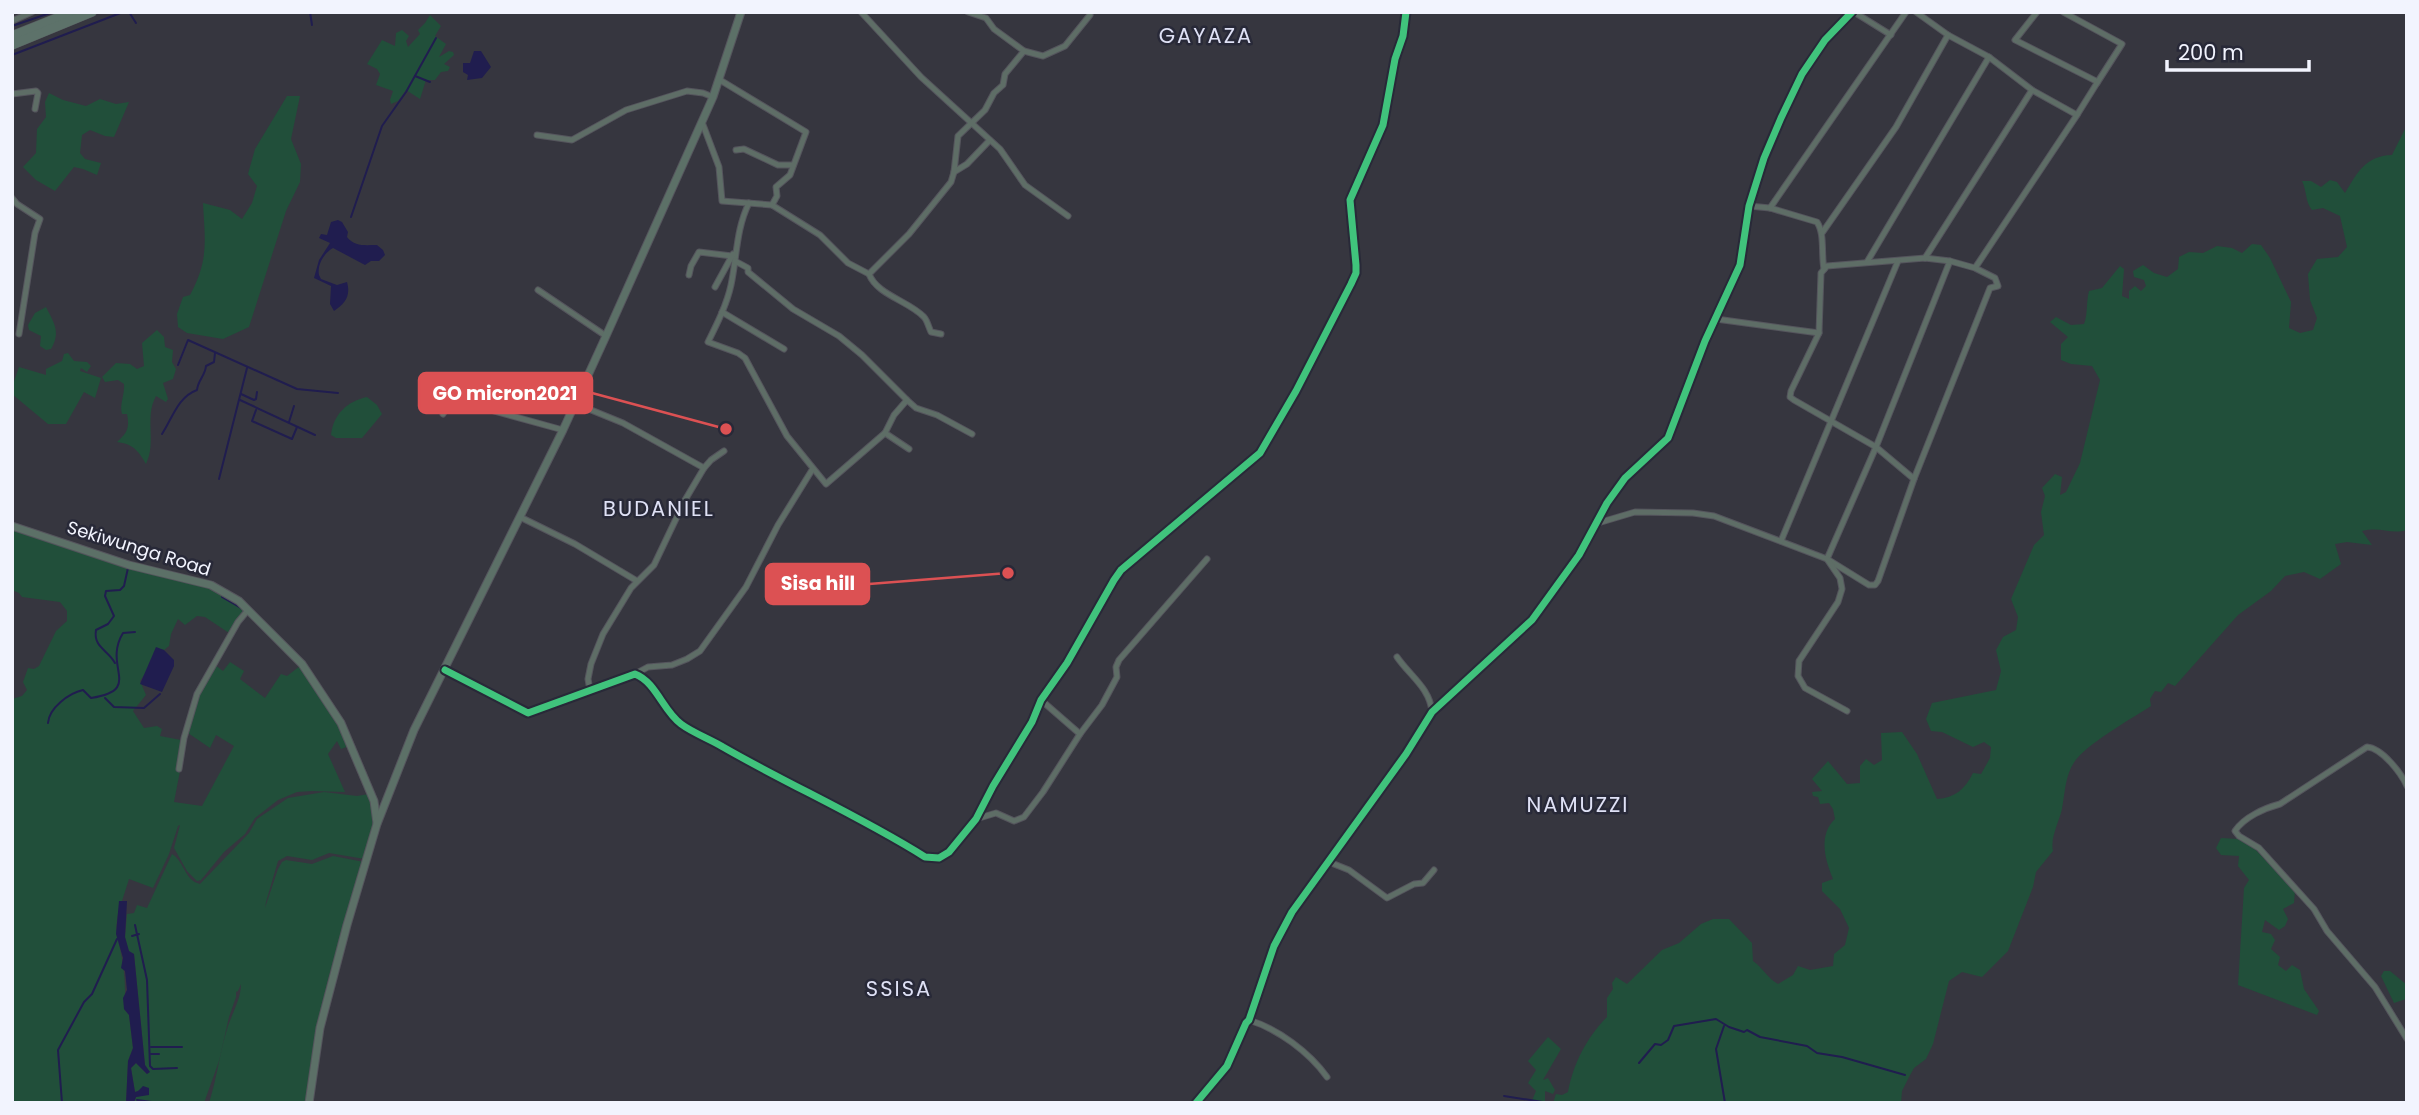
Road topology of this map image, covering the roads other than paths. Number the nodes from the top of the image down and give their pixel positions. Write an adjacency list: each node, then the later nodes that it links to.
1 (32, 12): 16 (street)
2 (72, 12): 19 (highway)
3 (92, 12): 20 (highway)
4 (741, 12): 23 (main road)
5 (861, 12): 31 (street)
6 (968, 12): 15 (street)
7 (991, 12): 15 (street)
8 (1406, 12): 87 (street)
9 (1853, 12): 17 (street); 40 (street)
10 (1906, 12): 17 (street)
11 (1916, 12): 18 (street)
12 (2037, 12): 24 (street)
13 (2063, 12): 24 (street)
14 (1090, 15): 21 (street)
15 (986, 18): 21 (street)
16 (12, 20)
17 (1891, 35): 41 (street)
18 (1948, 35): 22 (street); 43 (street)
19 (12, 36)
20 (12, 45)
21 (1024, 51): 31 (street)
22 (1989, 57): 25 (street); 48 (street)
23 (720, 80): 27 (main road); 35 (street)
24 (2097, 83): 29 (street)
25 (2032, 90): 29 (street); 45 (street)
26 (12, 94): 28 (street)
27 (713, 97): 30 (main road); 32 (street)
28 (35, 109)
29 (2077, 115): 49 (street)
30 (702, 122): 38 (street); 60 (main road)
31 (971, 123): 33 (street); 36 (street)
32 (537, 135)
33 (989, 141): 36 (street); 42 (street)
34 (736, 149): 35 (street)
35 (793, 165): 39 (street)
36 (954, 172): 51 (street)
37 (12, 198): 58 (street)
38 (748, 203): 39 (street); 44 (street)
39 (772, 205): 51 (street)
40 (1749, 206): 41 (street); 56 (street)
41 (1770, 208): 43 (street)
42 (1068, 216)
43 (1822, 233): 50 (street)
44 (734, 256): 52 (street); 53 (street); 55 (street); 62 (street)
45 (1925, 258): 46 (street); 47 (street)
46 (1898, 261): 48 (street); 65 (street)
47 (1951, 261): 49 (street); 69 (street)
48 (1867, 262): 50 (street)
49 (1975, 268): 74 (street)
50 (1824, 269): 57 (street)
51 (869, 274): 59 (street)
52 (689, 275)
53 (715, 288)
54 (538, 290): 60 (street)
55 (722, 312): 61 (street); 73 (street)
56 (1716, 319): 57 (street); 76 (street)
57 (1819, 333): 65 (street)
58 (19, 334)
59 (941, 334)
60 (606, 336): 63 (main road)
61 (784, 349)
62 (908, 400): 67 (street); 68 (street)
63 (574, 403): 66 (main road); 72 (street)
64 (443, 414): 66 (street)
65 (1831, 423): 69 (street); 78 (street)
66 (563, 430): 75 (main road)
67 (884, 433): 70 (street); 73 (street)
68 (972, 434)
69 (1876, 447): 74 (street); 80 (street)
70 (909, 449)
71 (724, 451): 72 (street)
72 (704, 468): 81 (street)
73 (813, 470): 85 (street)
74 (1914, 479): 80 (street)
75 (520, 517): 81 (street); 84 (main road)
76 (1597, 523): 78 (street); 89 (street)
77 (12, 526): 82 (main road, Sekiwunga Road)
78 (1781, 541): 80 (street)
79 (1207, 559): 90 (street)
80 (1827, 559): 88 (street)
81 (637, 581): 86 (street)
82 (248, 610): 91 (street); 94 (main road, Sekiwunga Road)
83 (1397, 657): 89 (street)
84 (445, 670): 86 (street); 93 (main road)
85 (635, 674): 86 (street); 95 (street)
86 (590, 690)
87 (1041, 700): 90 (street); 95 (street)
88 (1847, 711)
89 (1432, 712): 97 (street)
90 (1080, 734): 95 (street)
91 (179, 769)
92 (2407, 786): 100 (street)
93 (389, 793): 94 (main road); 96 (main road)
94 (373, 796): 96 (main road, Sekiwunga Road)
95 (976, 819)
96 (377, 824): 102 (main road)
97 (1329, 862): 98 (street); 99 (street)
98 (1434, 870)
99 (1249, 1020): 101 (street); 103 (street)
100 (2407, 1040)
101 (1327, 1077)
102 (309, 1103)
103 (1196, 1103)

